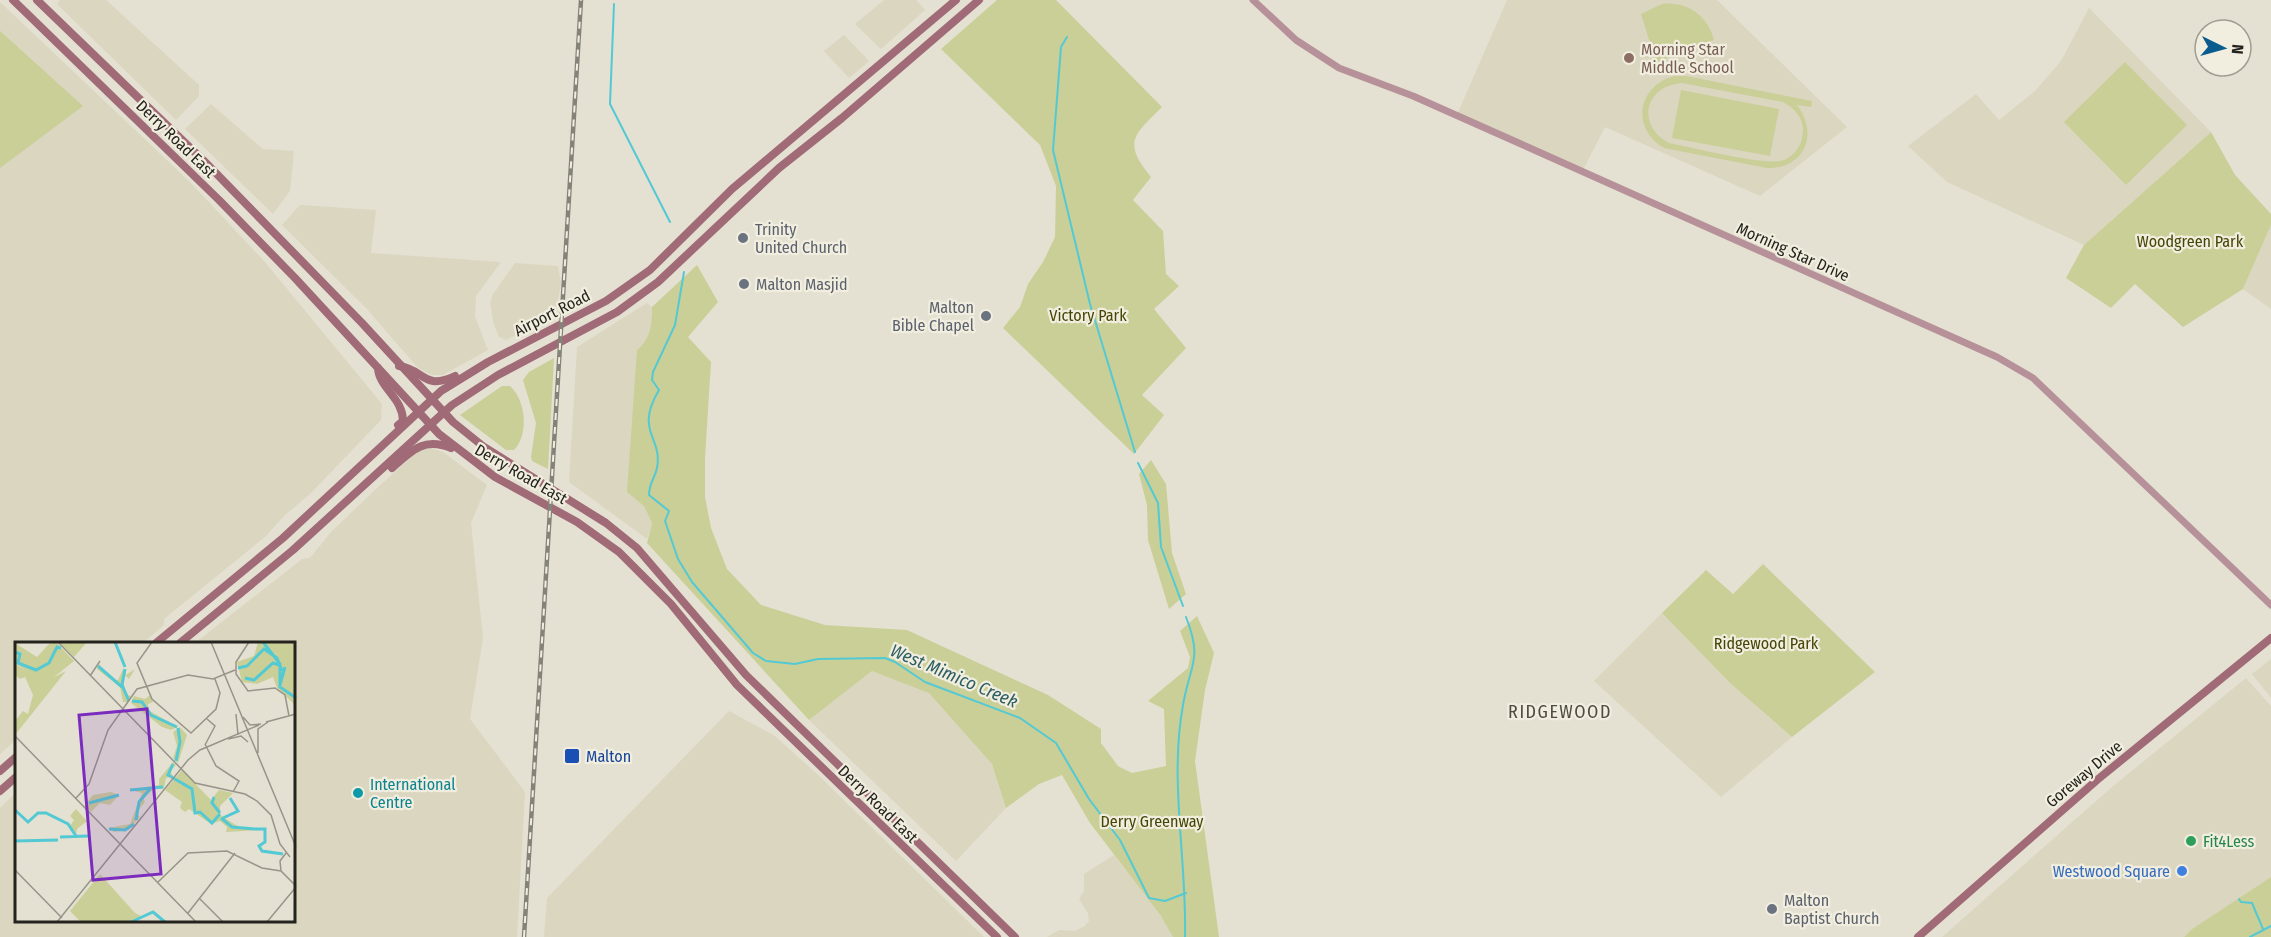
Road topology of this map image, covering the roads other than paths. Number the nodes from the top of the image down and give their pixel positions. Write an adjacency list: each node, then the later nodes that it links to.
1 (13, 0): 7 (main road, Derry Road East)
2 (37, 0): 6 (main road, Derry Road East)
3 (956, 0): 8 (main road, Airport Road)
4 (979, 0): 11 (main road, Airport Road)
5 (1254, 0): 16 (street, Morning Star Drive)
6 (399, 366): 8 (main road); 9 (main road, Derry Road East)
7 (378, 368): 10 (main road, Derry Road East); 13 (main road)
8 (465, 375): 9 (main road, Airport Road)
9 (431, 400): 10 (main road, Airport Road); 11 (main road, Derry Road East)
10 (417, 412): 12 (main road, Derry Road East); 13 (main road, Airport Road)
11 (444, 413): 12 (main road, Airport Road); 25 (main road, Derry Road East)
12 (430, 425): 14 (main road, Derry Road East); 15 (main road, Airport Road)
13 (367, 459): 18 (main road, Airport Road)
14 (468, 459): 15 (main road); 24 (main road, Derry Road East)
15 (380, 472): 19 (main road, Airport Road)
16 (2271, 605)
17 (2271, 638): 26 (main road, Goreway Drive)
18 (157, 642)
19 (181, 642)
20 (15, 758): 21 (main road)
21 (0, 771)
22 (15, 778): 23 (main road)
23 (0, 791)
24 (996, 937)
25 (1015, 937)
26 (1918, 937)

